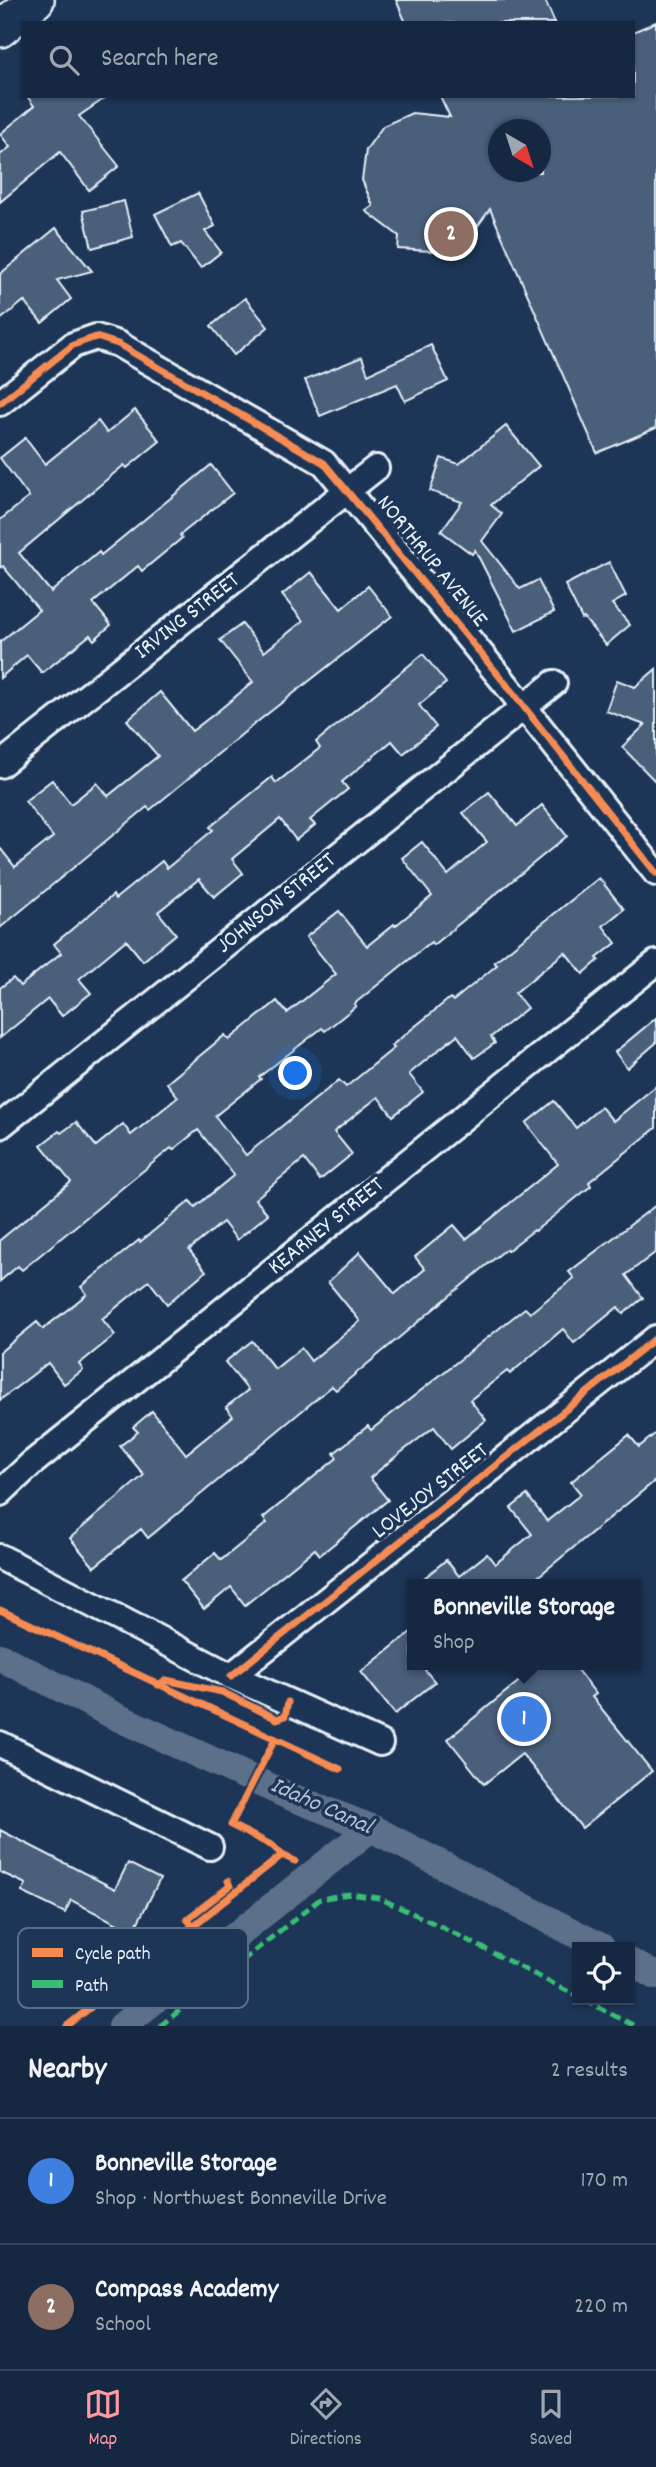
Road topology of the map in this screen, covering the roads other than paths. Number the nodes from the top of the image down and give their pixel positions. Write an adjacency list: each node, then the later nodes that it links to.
1 (36, 0): 2 (street)
2 (0, 29)
3 (0, 403): 5 (street, NORTHRUP AVENUE)
4 (376, 468): 5 (street, IRVING STREET)
5 (348, 491): 7 (street, NORTHRUP AVENUE); 8 (street, IRVING STREET)
6 (554, 683): 7 (street, JOHNSON STREET)
7 (524, 707): 9 (street, NORTHRUP AVENUE); 11 (street, JOHNSON STREET)
8 (0, 765)
9 (656, 873)
10 (656, 963): 13 (street, KEARNEY STREET)
11 (0, 1126)
12 (656, 1338): 15 (street, LOVEJOY STREET)
13 (0, 1493)
14 (0, 1557): 15 (street)
15 (230, 1676): 16 (street)
16 (380, 1743)
17 (0, 1744): 18 (street)
18 (210, 1847)

